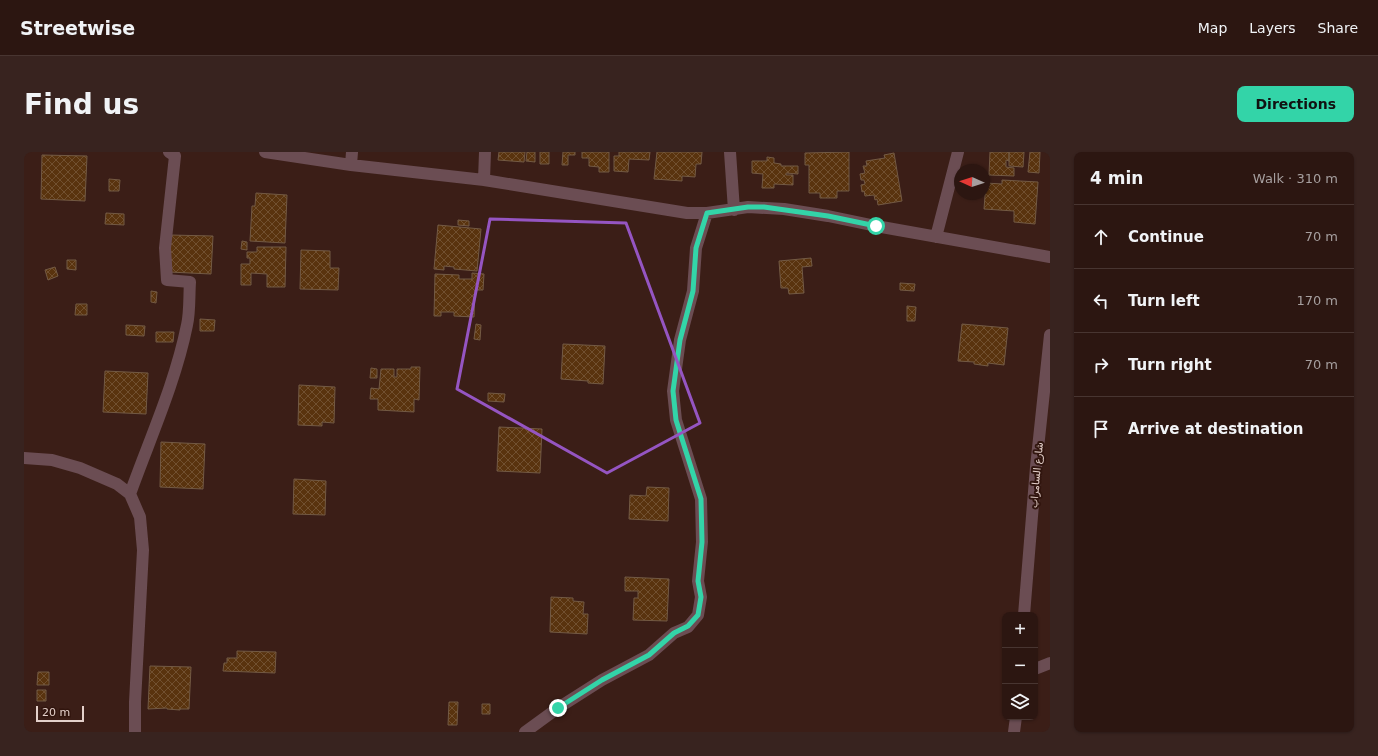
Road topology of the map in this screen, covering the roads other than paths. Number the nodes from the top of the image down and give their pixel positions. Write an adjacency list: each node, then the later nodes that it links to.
1 (169, 152): 15 (street)
2 (272, 152): 7 (street)
3 (352, 152): 7 (street)
4 (485, 152): 8 (street)
5 (730, 152): 9 (street)
6 (958, 152): 11 (street)
7 (351, 165): 8 (street)
8 (484, 180): 10 (street)
9 (734, 210): 10 (street); 11 (street)
10 (707, 213): 21 (street)
11 (936, 236): 12 (street)
12 (1050, 256)
13 (1050, 335): 16 (street, شارع السامراب)
14 (24, 458): 15 (street)
15 (130, 494): 20 (street)
16 (1024, 612)
17 (1050, 663): 18 (street)
18 (1038, 668)
19 (1016, 720): 22 (street)
20 (135, 732)
21 (525, 732)
22 (1014, 732)

